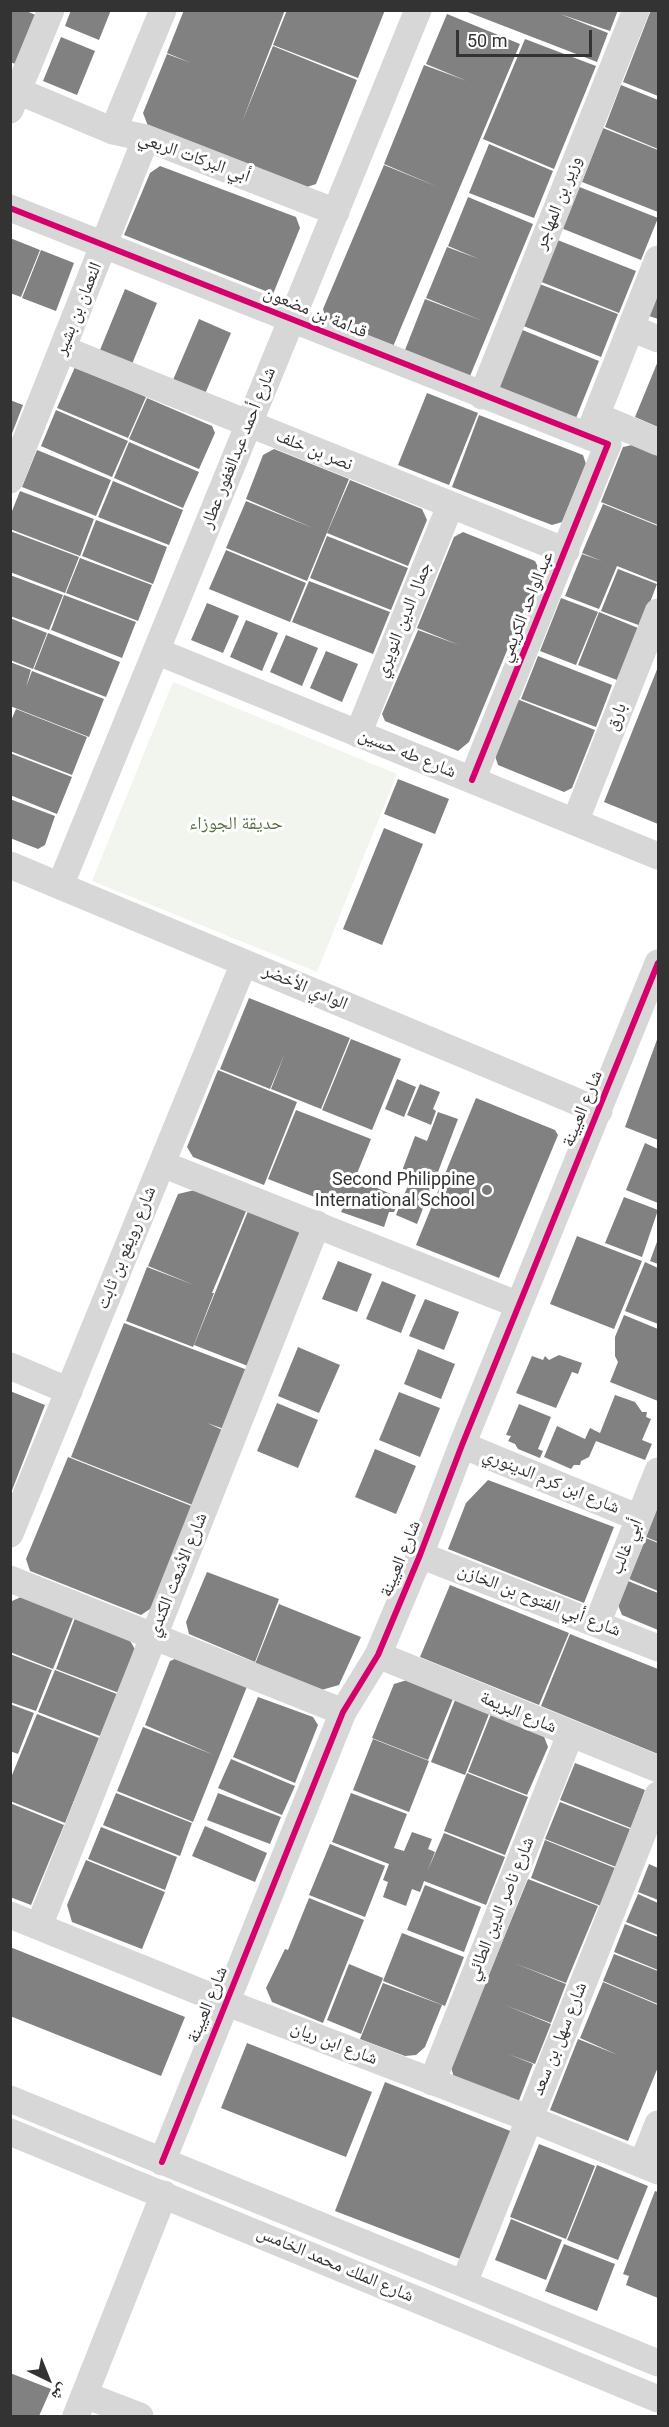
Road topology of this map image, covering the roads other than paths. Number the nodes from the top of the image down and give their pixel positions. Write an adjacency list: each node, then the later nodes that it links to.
1 (51, 10): 5 (street)
2 (163, 10): 6 (street)
3 (418, 10): 9 (street, شارع أحمد عبدالغفور عطار)
4 (636, 10): 16 (street, وزير بن المهاجر)
5 (14, 100): 6 (street, أبي البركات الربعي)
6 (113, 131): 7 (street, أبي البركات الربعي)
7 (146, 138): 9 (street, أبي البركات الربعي); 10 (street, النعمان بن بشير)
8 (10, 208): 10 (street, قدامة بن مضعون)
9 (336, 212): 12 (street, شارع أحمد عبدالغفور عطار)
10 (104, 246): 12 (street, قدامة بن مضعون); 15 (street, النعمان بن بشير)
11 (658, 259): 13 (street, عبدالواحد الكريمي)
12 (292, 320): 16 (street, قدامة بن مضعون); 17 (street, شارع أحمد عبدالغفور عطار)
13 (631, 328): 14 (street); 18 (street, عبدالواحد الكريمي)
14 (658, 339)
15 (63, 349): 17 (street, نصر بن خلف); 20 (street, النعمان بن بشير)
16 (482, 396): 18 (street, قدامة بن مضعون)
17 (249, 425): 21 (street, نصر بن خلف); 24 (street, شارع أحمد عبدالغفور عطار)
18 (598, 432): 19 (street, قدامة بن مضعون); 22 (street, عبدالواحد الكريمي)
19 (658, 442)
20 (10, 480)
21 (450, 506): 22 (street, نصر بن خلف); 25 (street, جمال الدين النويري)
22 (566, 551): 26 (street, عبدالواحد الكريمي)
23 (658, 612): 27 (street, بارق)
24 (156, 651): 25 (street, شارع طه حسين); 30 (street, شارع أحمد عبدالغفور عطار)
25 (358, 734): 26 (street, شارع طه حسين)
26 (472, 780): 27 (street, شارع طه حسين)
27 (575, 822): 28 (street, شارع طه حسين)
28 (658, 856)
29 (10, 865): 30 (street, الوادي الأخضر)
30 (60, 886): 31 (street, الوادي الأخضر)
31 (244, 963): 33 (street, الوادي الأخضر); 34 (street, شارع رويفع بن ثابت)
32 (658, 963): 33 (street, شارع العيينة)
33 (599, 1111): 36 (street, شارع العيينة)
34 (162, 1164): 35 (street); 38 (street, شارع رويفع بن ثابت)
35 (317, 1224): 36 (street); 46 (street, شارع الأشعث الكندي)
36 (519, 1305): 39 (street, شارع العيينة)
37 (10, 1366): 38 (street)
38 (69, 1390): 42 (street, شارع رويفع بن ثابت)
39 (462, 1445): 41 (street, شارع ابن كرم الدينوري); 43 (street, شارع العيينة)
40 (658, 1471): 41 (street, أبي غالب)
41 (639, 1518): 45 (street, أبي غالب)
42 (10, 1534)
43 (420, 1555): 45 (street, شارع أبي الفتوح بن الخازن); 48 (street, شارع العيينة)
44 (10, 1579): 46 (street)
45 (597, 1623): 47 (street, شارع أبي الفتوح بن الخازن)
46 (154, 1635): 49 (street); 54 (street, شارع الأشعث الكندي)
47 (658, 1648)
48 (378, 1655): 49 (street, شارع العيينة); 50 (street, شارع البريمة)
49 (343, 1712): 55 (street, شارع العيينة)
50 (570, 1735): 51 (street, شارع البريمة); 56 (street, شارع ناصر الدين الطائي)
51 (658, 1769)
52 (658, 1795): 58 (street, شارع سهل بن سعد)
53 (10, 1914): 54 (street, شارع ابن ريان)
54 (39, 1926): 55 (street, شارع ابن ريان)
55 (225, 2002): 56 (street, شارع ابن ريان); 61 (street, شارع العيينة)
56 (432, 2082): 58 (street, شارع ابن ريان)
57 (10, 2099): 61 (street, شارع الملك محمد الخامس)
58 (528, 2118): 62 (street, شارع ابن ريان); 64 (street, شارع سهل بن سعد)
59 (658, 2124): 62 (street)
60 (10, 2132): 63 (street, شارع الملك محمد الخامس)
61 (162, 2162): 64 (street, شارع الملك محمد الخامس)
62 (650, 2168)
63 (164, 2194): 66 (street, شارع الملك محمد الخامس); 67 (street)
64 (464, 2283): 65 (street, شارع الملك محمد الخامس)
65 (658, 2363)
66 (658, 2399)
67 (81, 2406): 68 (street)
68 (140, 2416)

